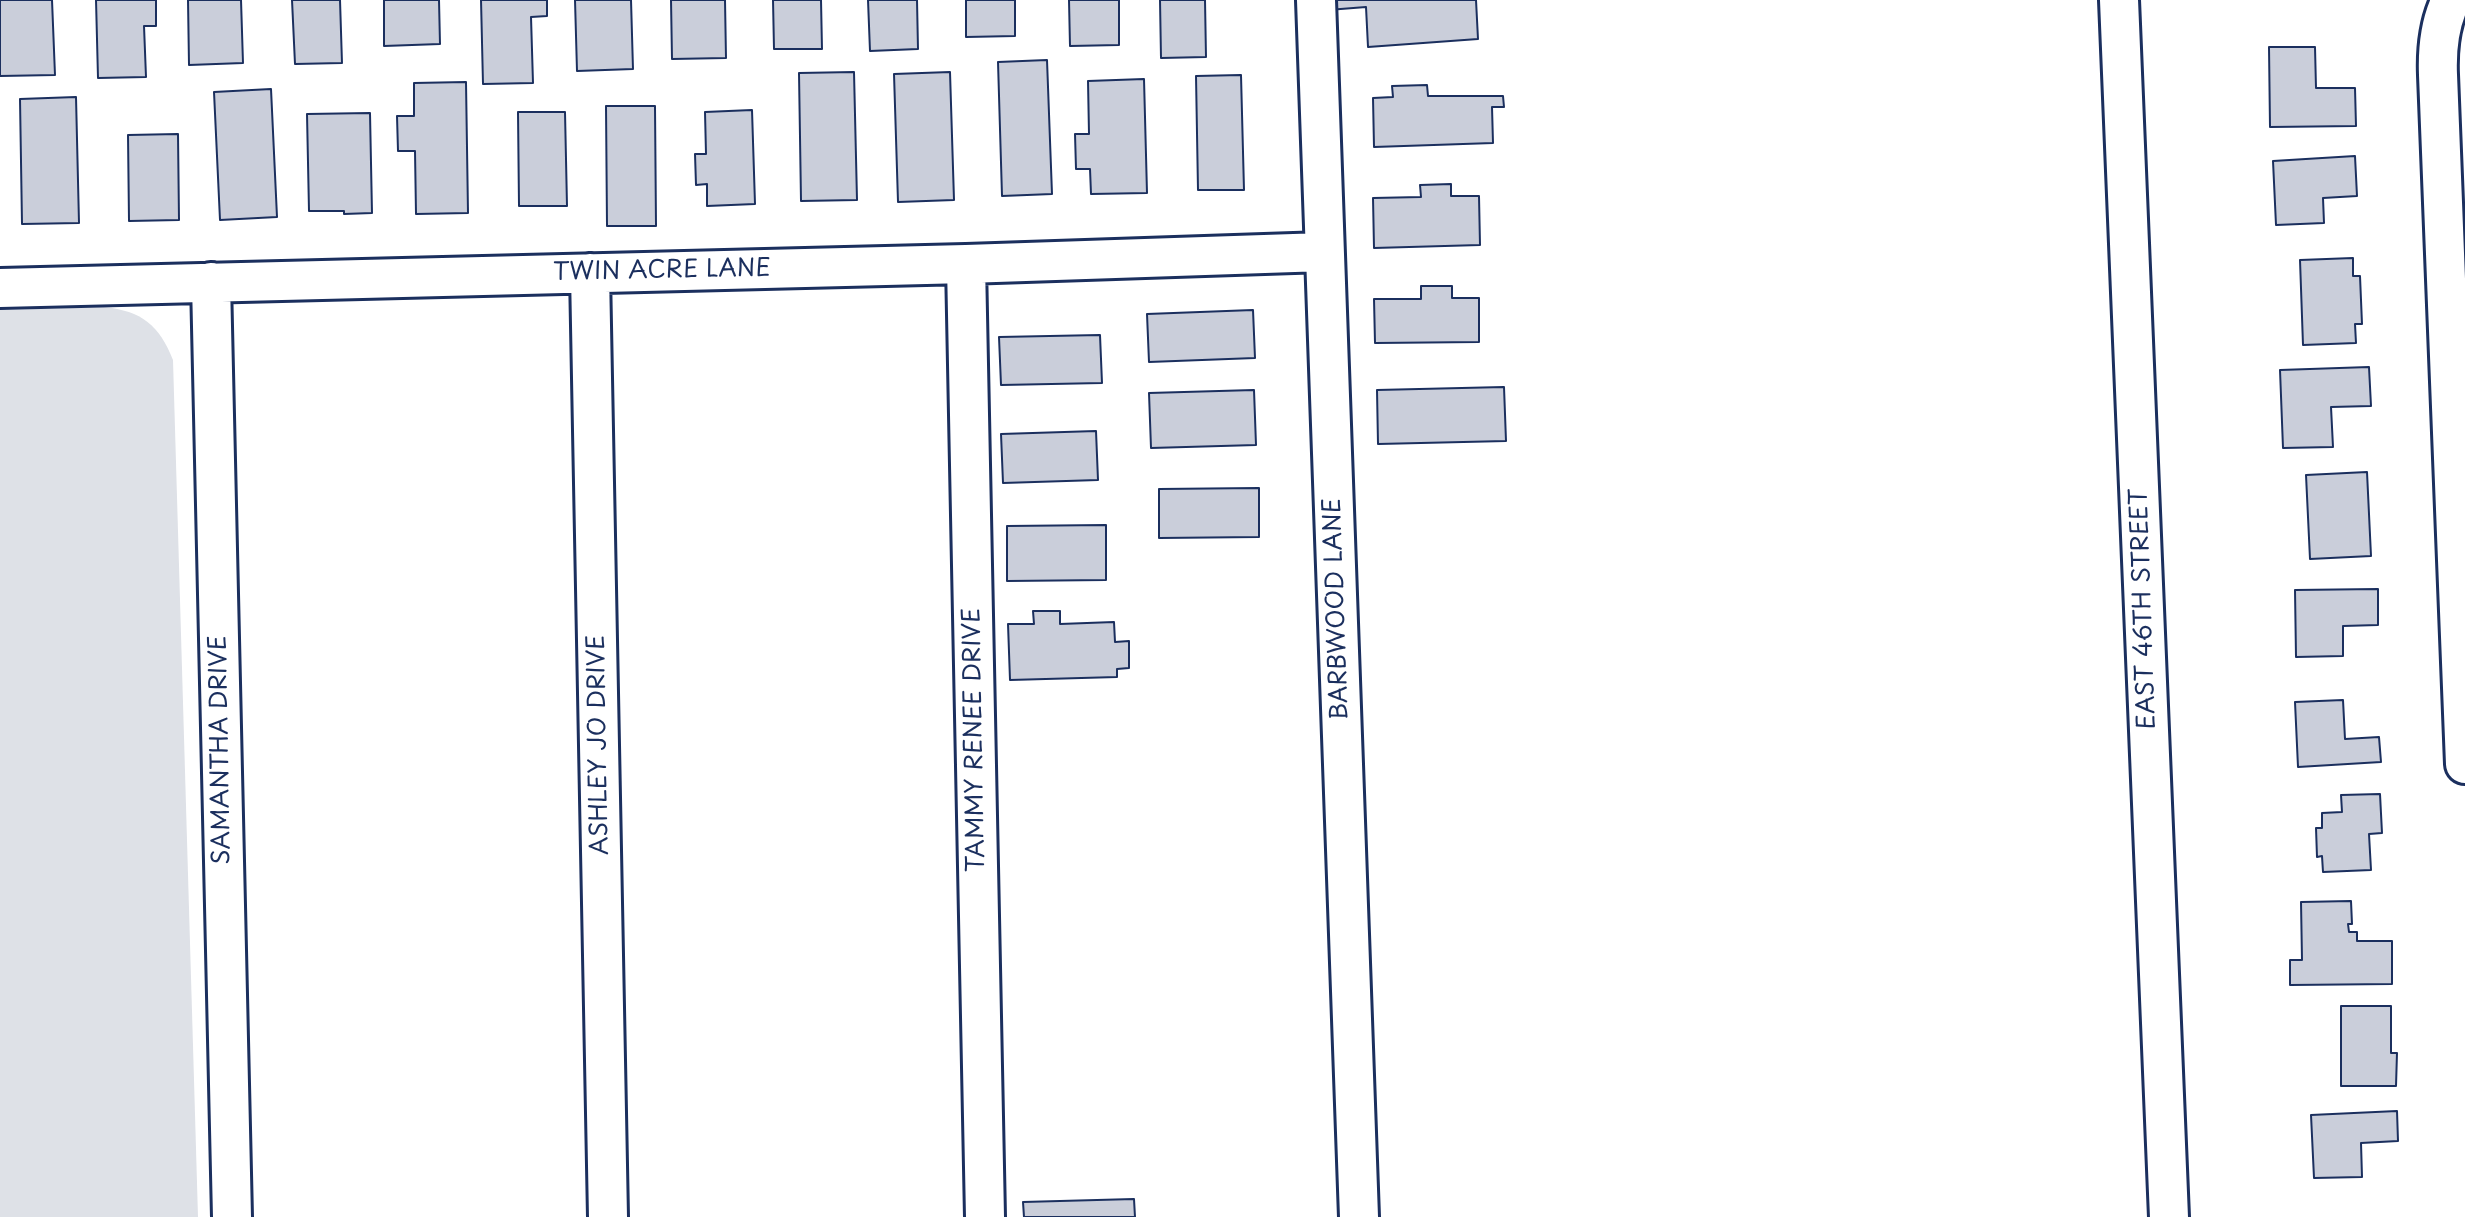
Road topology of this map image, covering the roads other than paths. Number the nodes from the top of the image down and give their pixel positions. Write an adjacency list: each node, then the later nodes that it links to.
1 (1316, 0): 4 (street, BARBWOOD LANE)
2 (2119, 0): 14 (street, EAST 46TH STREET)
3 (2451, 0): 9 (street)
4 (1324, 252): 5 (street, TWIN ACRE LANE); 13 (street, BARBWOOD LANE)
5 (966, 264): 6 (street, TWIN ACRE LANE); 12 (street, TAMMY RENEE DRIVE)
6 (590, 273): 7 (street, TWIN ACRE LANE); 11 (street, ASHLEY JO DRIVE)
7 (211, 282): 8 (street, TWIN ACRE LANE); 10 (street, SAMANTHA DRIVE)
8 (0, 288)
9 (2465, 764)
10 (232, 1217)
11 (608, 1217)
12 (985, 1217)
13 (1359, 1217)
14 (2169, 1217)

